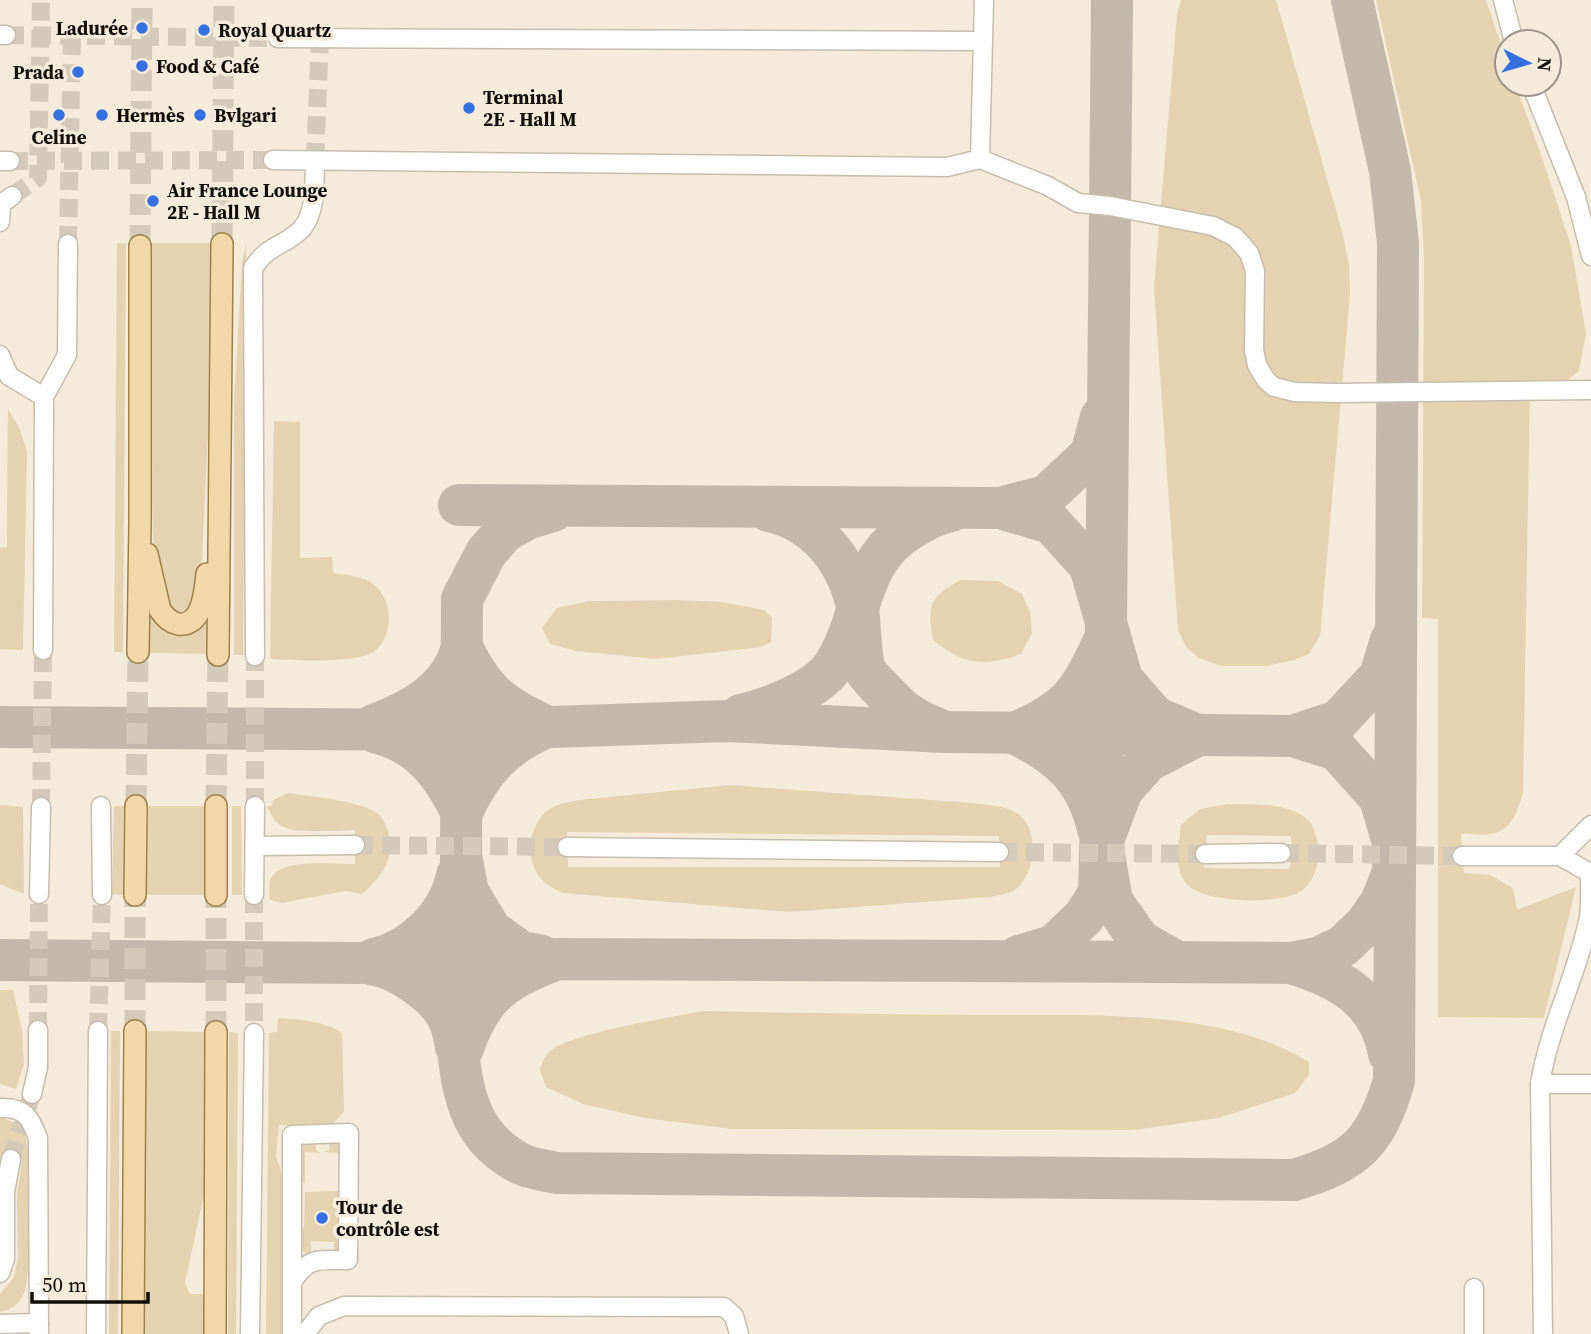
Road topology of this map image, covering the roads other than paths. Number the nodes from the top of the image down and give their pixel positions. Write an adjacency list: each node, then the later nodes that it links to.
1 (984, 0): 5 (lane)
2 (1503, 0): 3 (lane)
3 (1510, 28)
4 (278, 38): 5 (lane)
5 (983, 41): 7 (lane)
6 (1537, 98): 15 (lane)
7 (980, 159): 9 (lane); 17 (lane)
8 (273, 160): 9 (lane)
9 (315, 161): 24 (lane)
10 (12, 196): 11 (lane)
11 (0, 222)
12 (68, 244): 18 (lane)
13 (222, 244): 19 (main road)
14 (140, 246): 20 (main road)
15 (1591, 256)
16 (0, 355): 18 (lane)
17 (1591, 390)
18 (44, 397): 21 (lane)
19 (219, 480): 20 (main road); 23 (main road)
20 (140, 524): 22 (main road)
21 (43, 650)
22 (138, 652)
23 (218, 655)
24 (255, 656)
25 (101, 806): 42 (lane)
26 (136, 806): 43 (main road)
27 (216, 806): 44 (main road)
28 (255, 806): 32 (lane)
29 (41, 807): 41 (lane)
30 (1591, 825): 39 (lane)
31 (355, 845): 32 (lane)
32 (255, 846): 45 (lane)
33 (567, 847): 34 (lane)
34 (999, 852)
35 (1281, 853): 37 (lane)
36 (1591, 853): 40 (lane)
37 (1205, 854)
38 (1462, 856): 39 (lane)
39 (1560, 856): 40 (lane)
40 (1590, 873): 51 (lane)
41 (39, 894)
42 (102, 895)
43 (135, 895)
44 (216, 895)
45 (254, 895)
46 (38, 1030): 53 (lane)
47 (98, 1031): 61 (lane)
48 (135, 1031): 62 (main road)
49 (216, 1032): 63 (main road)
50 (254, 1033): 64 (lane)
51 (1539, 1084): 52 (lane); 69 (lane)
52 (1591, 1084)
53 (32, 1094)
54 (0, 1108): 60 (lane)
55 (11, 1159): 56 (lane)
56 (0, 1273)
57 (292, 1282): 57 (lane); 65 (lane)
58 (1474, 1288): 68 (lane)
59 (0, 1324): 60 (lane)
60 (39, 1329)
61 (96, 1334)
62 (133, 1334)
63 (215, 1334)
64 (250, 1334)
65 (292, 1334)
66 (304, 1334): 67 (lane)
67 (739, 1334)
68 (1474, 1334)
69 (1543, 1334)

